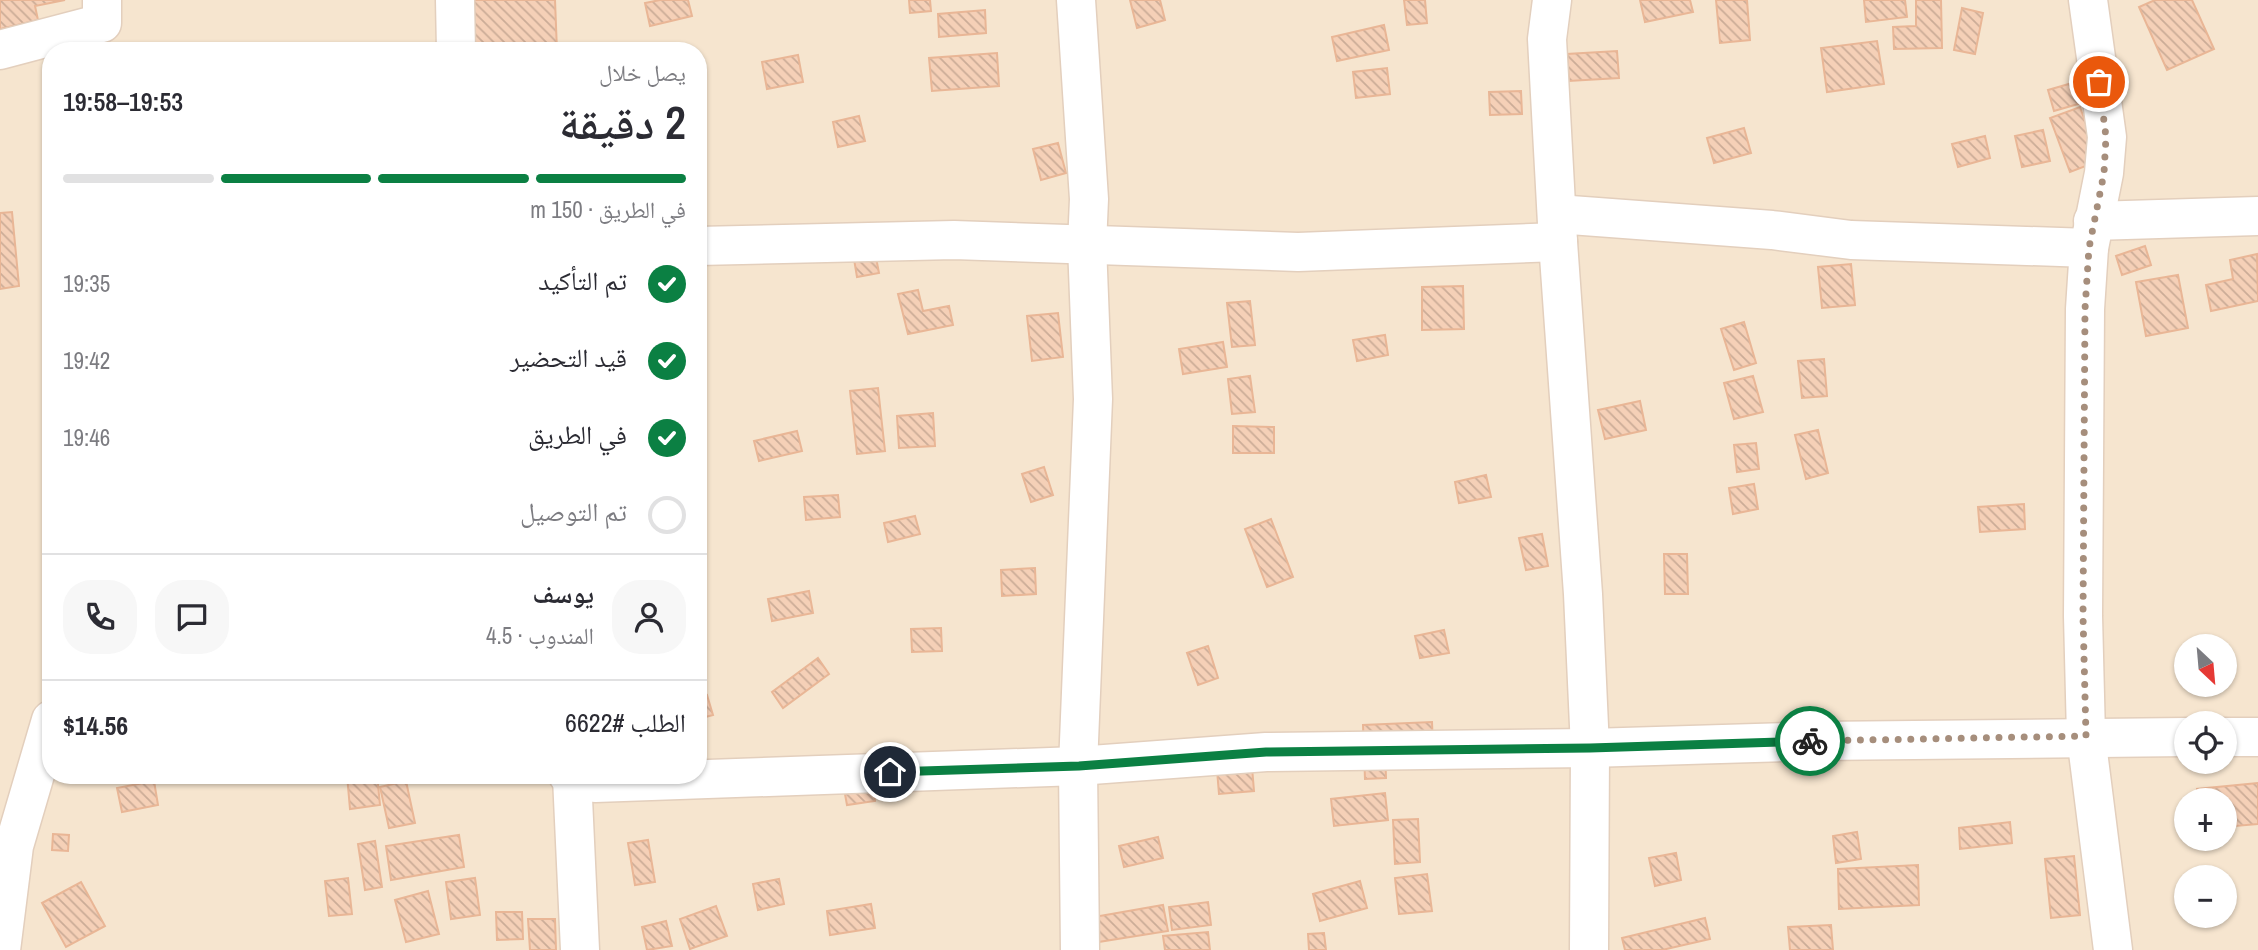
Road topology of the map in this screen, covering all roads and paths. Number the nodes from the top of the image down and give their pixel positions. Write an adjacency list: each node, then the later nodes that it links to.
1 (102, 0): 7 (street)
2 (455, 0): 6 (street)
3 (1076, 0): 11 (street)
4 (1552, 0): 9 (street)
5 (2088, 0): 10 (street)
6 (456, 42)
7 (0, 50)
8 (2258, 216): 10 (street)
9 (1557, 228): 10 (street); 11 (street); 17 (street)
10 (2091, 234): 13 (street)
11 (1087, 245): 12 (street); 19 (street)
12 (707, 246)
13 (2086, 736): 14 (street); 17 (street); 26 (street)
14 (2174, 737)
15 (2237, 737): 16 (street)
16 (2258, 737)
17 (1590, 748): 19 (street); 25 (street)
18 (42, 750): 22 (street)
19 (1079, 766): 20 (street); 24 (street)
20 (707, 779)
21 (570, 784): 23 (street)
22 (1, 950)
23 (580, 950)
24 (1080, 950)
25 (1589, 950)
26 (2113, 950)

